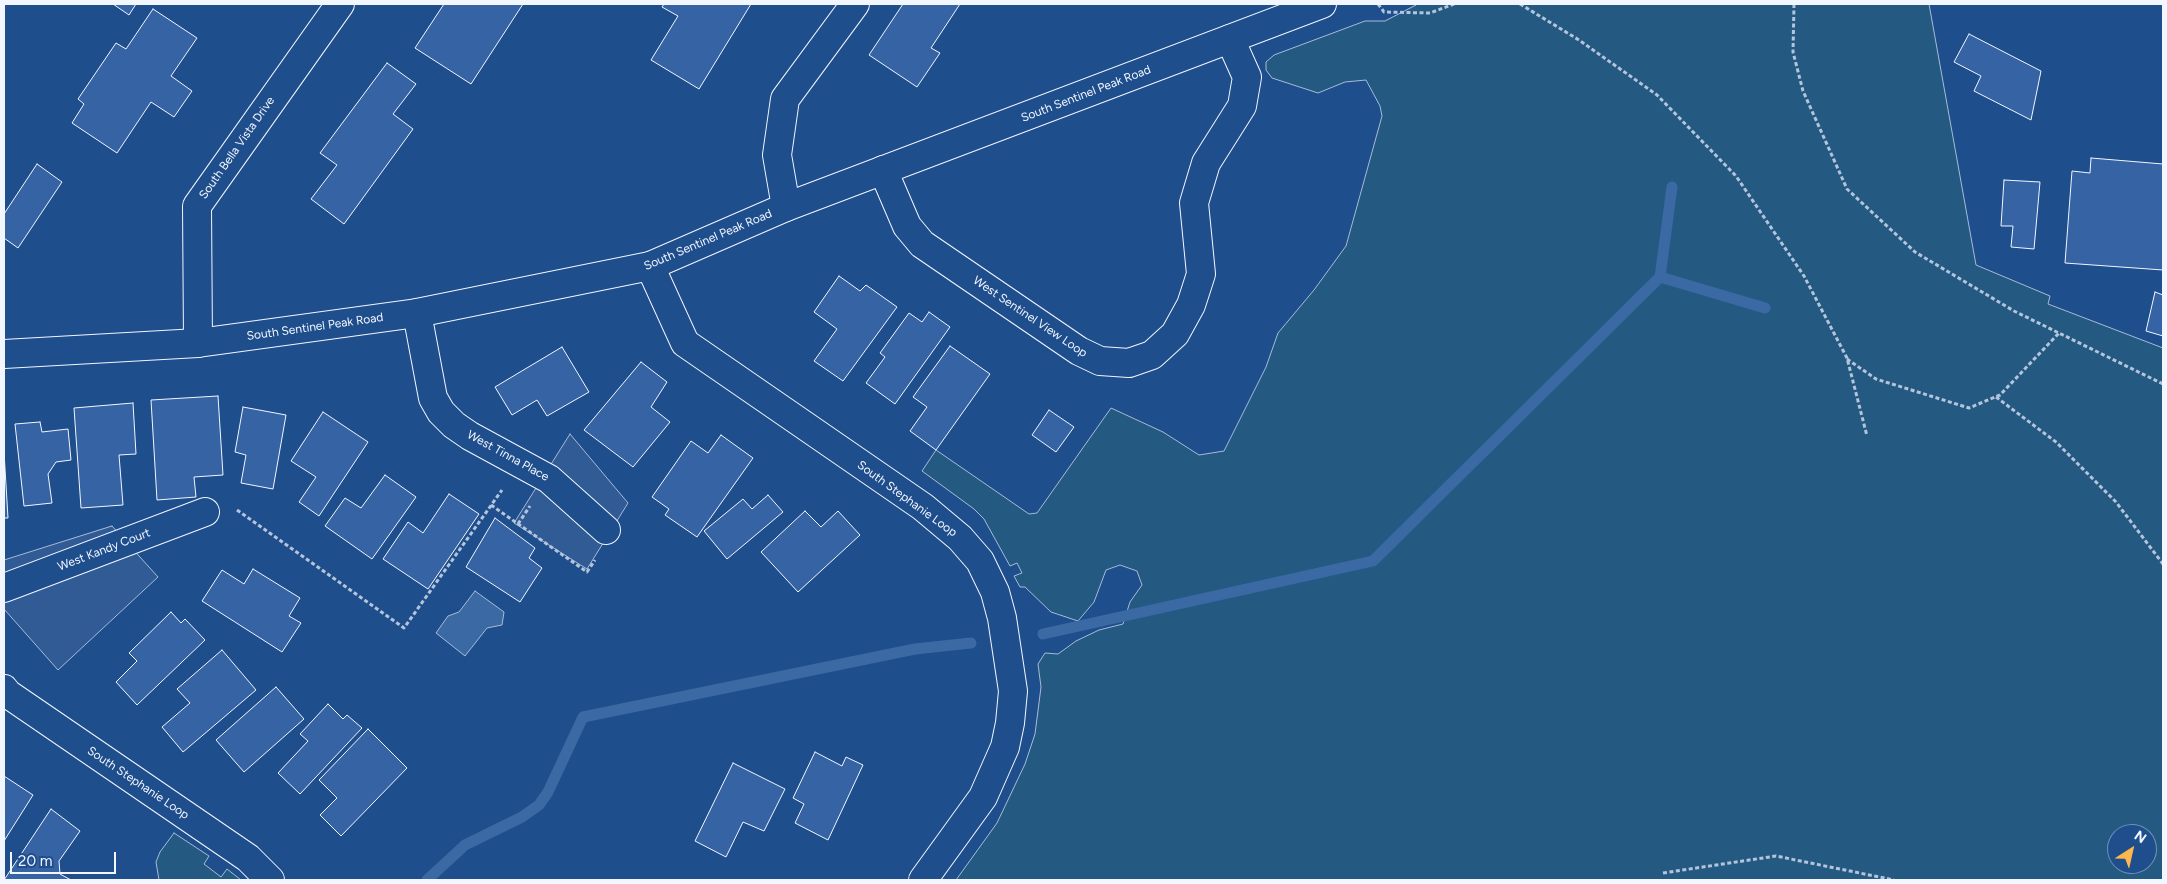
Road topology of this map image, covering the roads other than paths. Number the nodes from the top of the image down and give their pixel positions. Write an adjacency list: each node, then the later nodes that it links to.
1 (340, 4): 9 (street, South Bella Vista Drive)
2 (856, 4): 6 (street)
3 (1322, 4): 4 (street, South Sentinel Peak Road)
4 (1230, 40): 5 (street, South Sentinel Peak Road); 5 (street, West Sentinel View Loop)
5 (883, 170): 6 (street, South Sentinel Peak Road)
6 (786, 207): 7 (street, South Sentinel Peak Road)
7 (650, 266): 8 (street, South Sentinel Peak Road); 16 (street, South Stephanie Loop)
8 (417, 313): 9 (street, South Sentinel Peak Road); 12 (street, West Tinna Place)
9 (198, 342): 10 (street, South Sentinel Peak Road)
10 (4, 354)
11 (205, 512): 13 (street, West Kandy Court)
12 (606, 530)
13 (4, 588)
14 (4, 689): 15 (street, South Stephanie Loop)
15 (270, 880)
16 (923, 880)

